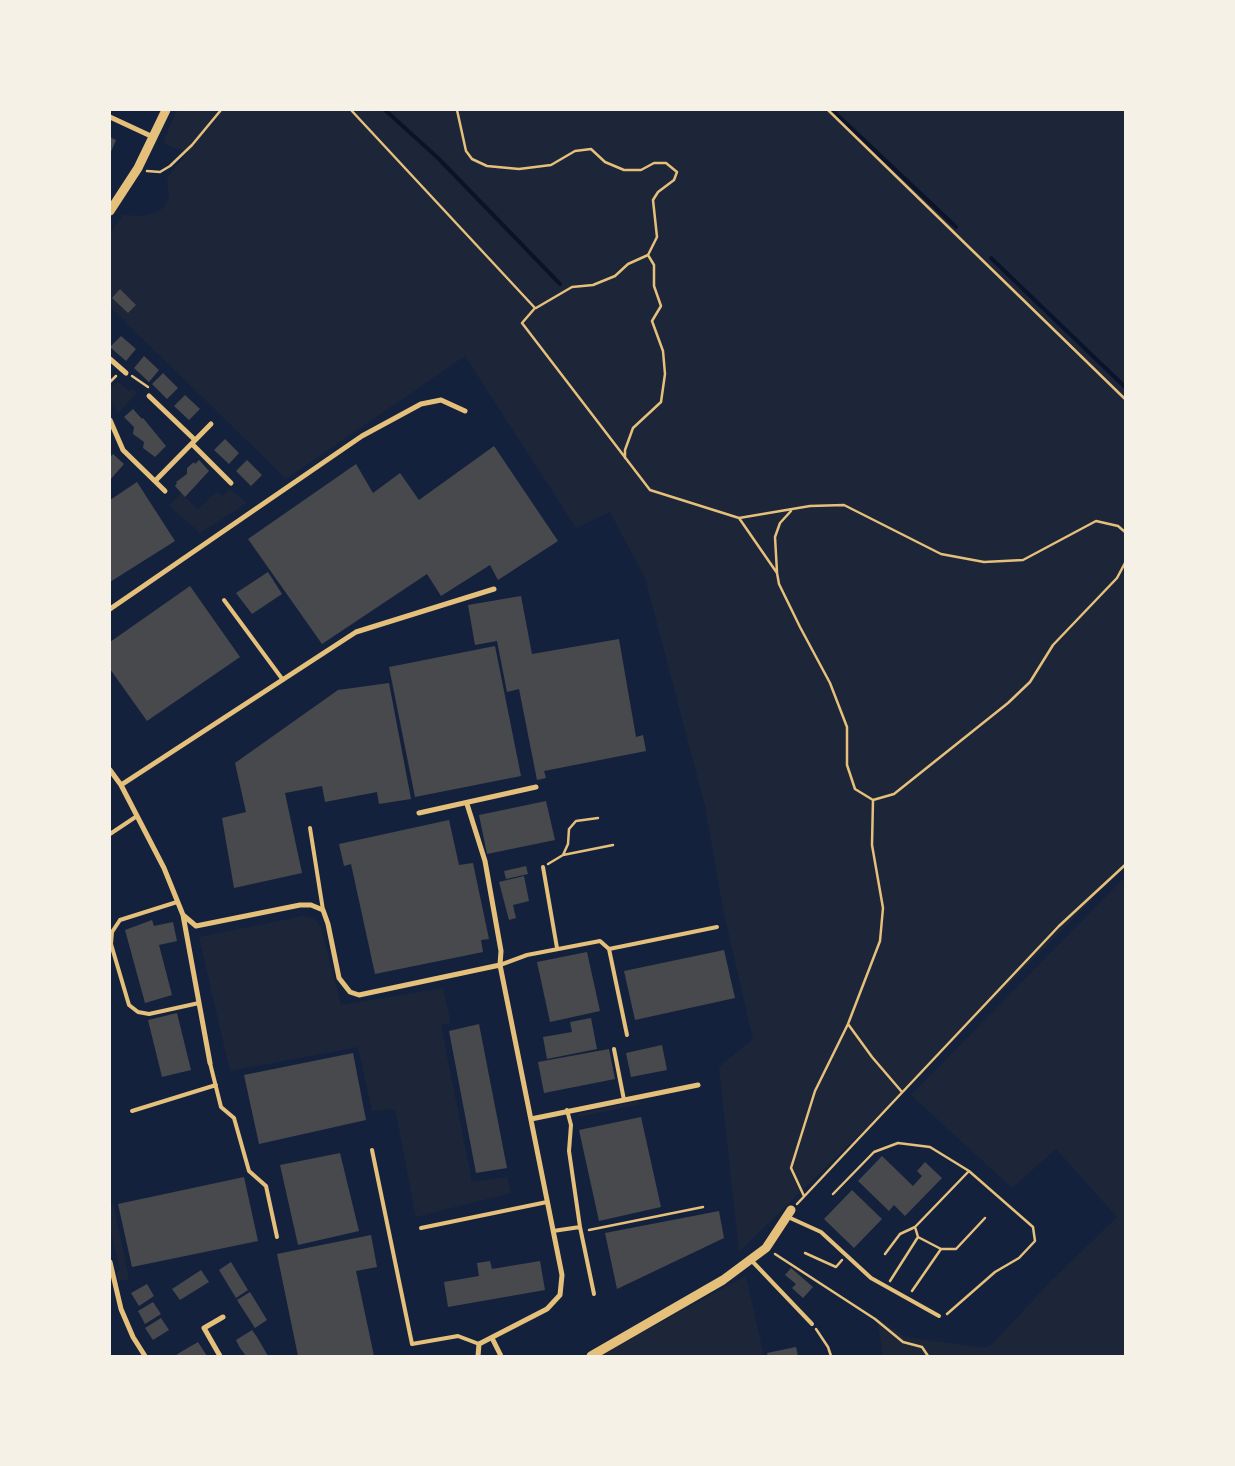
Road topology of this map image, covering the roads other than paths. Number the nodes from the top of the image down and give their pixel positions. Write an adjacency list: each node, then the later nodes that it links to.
1 (166, 110): 3 (street)
2 (110, 117): 3 (street)
3 (153, 137): 4 (street)
4 (110, 211)
5 (110, 359): 6 (street)
6 (126, 373)
7 (149, 396): 11 (street)
8 (465, 411): 17 (street)
9 (110, 420): 12 (street)
10 (211, 424): 11 (street)
11 (194, 442): 12 (street); 13 (street)
12 (155, 481): 14 (street)
13 (231, 483)
14 (165, 491)
15 (494, 589): 18 (street)
16 (224, 600): 18 (lane)
17 (110, 609)
18 (283, 680): 21 (street)
19 (110, 770): 20 (street)
20 (112, 778): 21 (street)
21 (121, 786): 25 (street)
22 (536, 787): 23 (street)
23 (467, 804): 24 (street); 35 (street)
24 (419, 813)
25 (137, 816): 27 (lane); 29 (street)
26 (310, 828): 30 (lane)
27 (110, 834)
28 (543, 867): 33 (lane)
29 (178, 902): 31 (street); 36 (lane)
30 (323, 910): 31 (street); 35 (street)
31 (183, 915): 36 (street)
32 (717, 927): 34 (lane)
33 (557, 948): 34 (lane); 35 (lane)
34 (609, 949): 37 (lane)
35 (500, 965): 45 (street)
36 (199, 1003): 39 (street)
37 (627, 1035)
38 (614, 1049): 42 (lane)
39 (210, 1063): 41 (lane)
40 (698, 1085): 42 (street)
41 (216, 1086): 44 (lane); 52 (lane)
42 (624, 1100): 43 (street)
43 (567, 1110): 45 (street); 50 (lane)
44 (132, 1111)
45 (531, 1119): 47 (street)
46 (372, 1150): 60 (lane)
47 (547, 1202): 49 (lane); 51 (street)
48 (789, 1213): 53 (street); 56 (lane)
49 (421, 1228)
50 (580, 1229): 51 (lane); 55 (lane)
51 (553, 1231): 59 (street)
52 (277, 1237)
53 (750, 1259): 58 (lane); 65 (street)
54 (110, 1262): 61 (street)
55 (594, 1294)
56 (939, 1316)
57 (223, 1317): 62 (street)
58 (812, 1324)
59 (492, 1338): 60 (street); 64 (street)
60 (479, 1344): 63 (street)
61 (145, 1356)
62 (220, 1356)
63 (478, 1356)
64 (501, 1356)
65 (591, 1356)

